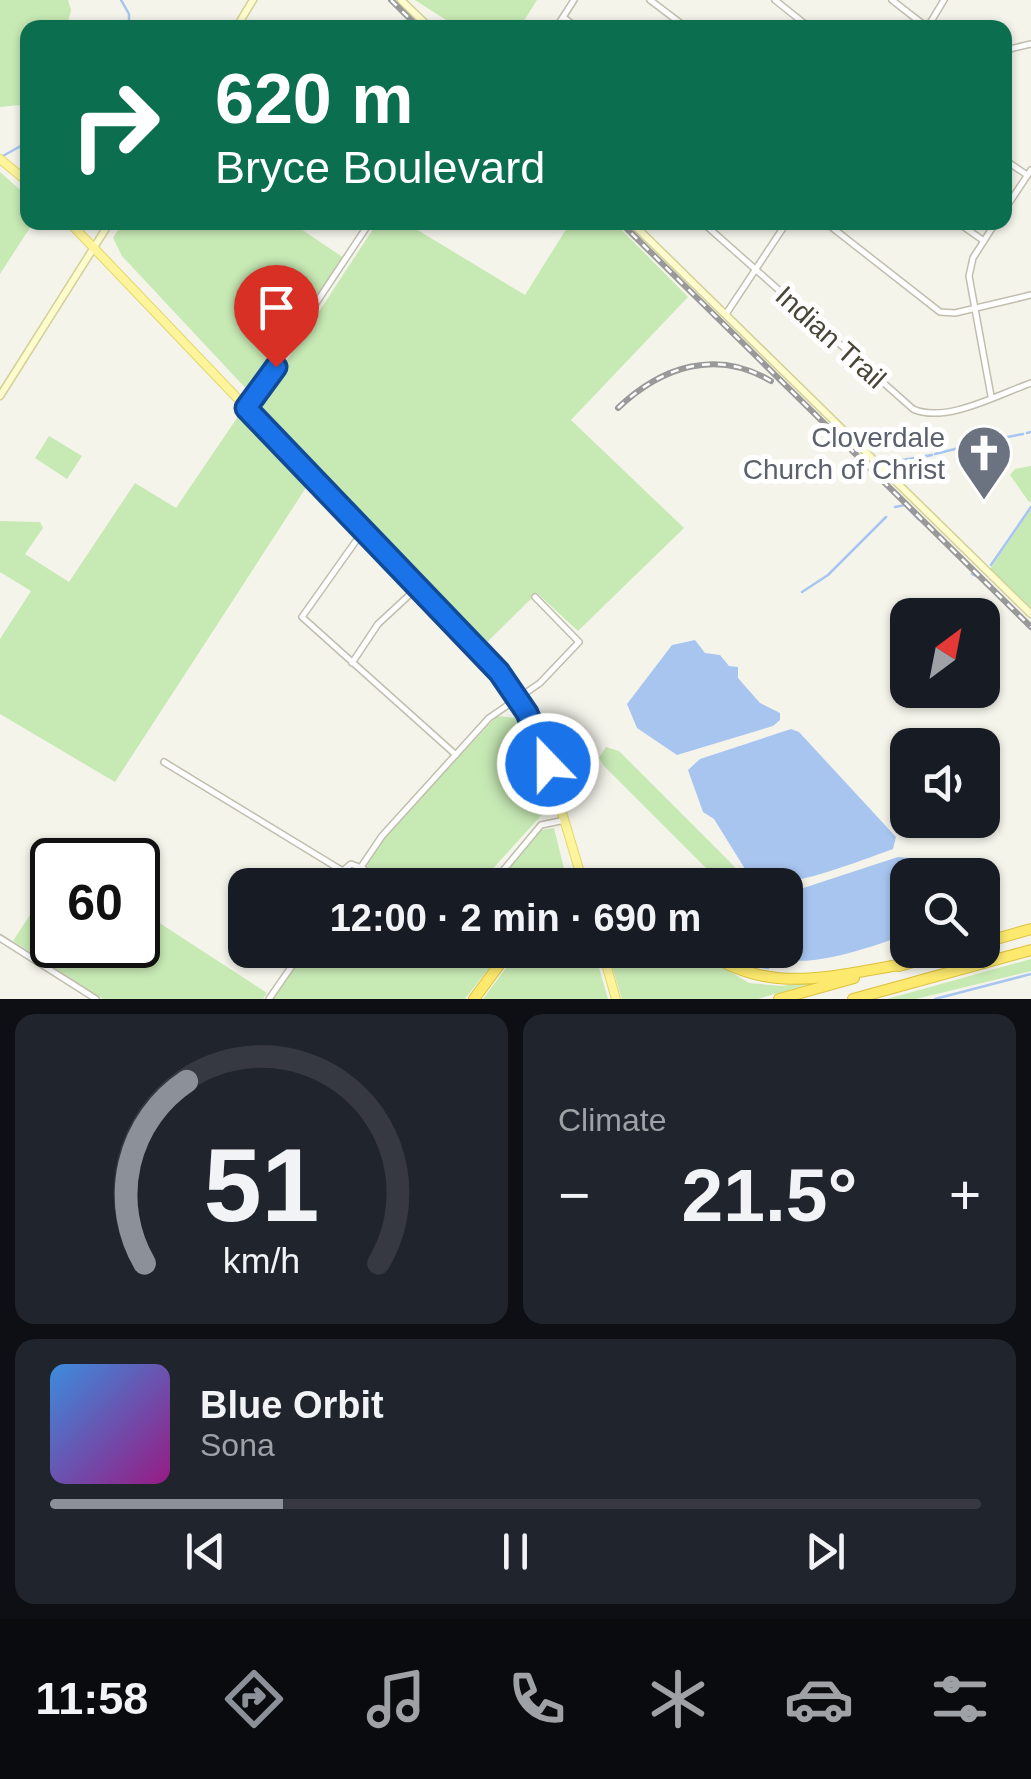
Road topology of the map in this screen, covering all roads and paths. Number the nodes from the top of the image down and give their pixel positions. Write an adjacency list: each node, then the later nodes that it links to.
1 (402, 0): 7 (street)
2 (574, 0): 6 (street)
3 (650, 0): 10 (street)
4 (775, 0): 11 (street)
5 (892, 0): 12 (street)
6 (563, 17): 8 (street); 9 (street)
7 (422, 20)
8 (561, 20)
9 (567, 20)
10 (676, 20)
11 (800, 20)
12 (918, 20)
13 (0, 159): 15 (main road)
14 (1029, 172): 16 (street)
15 (20, 176)
16 (1012, 198)
17 (77, 230): 27 (main road)
18 (105, 230): 27 (street)
19 (365, 230): 35 (street)
20 (639, 230): 31 (street)
21 (711, 230): 28 (street, Indian Trail)
22 (783, 230): 28 (street)
23 (835, 230): 30 (street)
24 (968, 230): 26 (street)
25 (991, 230): 26 (street)
26 (984, 241): 30 (street)
27 (94, 248): 33 (street); 35 (main road)
28 (756, 270): 31 (street); 34 (street, Indian Trail)
29 (1031, 295): 30 (street)
30 (975, 309): 34 (street)
31 (726, 314): 39 (street)
32 (1031, 382): 34 (street, Indian Trail)
33 (0, 396)
34 (992, 396)
35 (246, 408): 36 (main road)
36 (364, 530): 37 (main road); 40 (street)
37 (418, 587): 40 (street); 41 (main road)
38 (534, 597): 41 (street)
39 (1031, 614)
40 (352, 664): 42 (street)
41 (518, 698): 42 (street); 44 (main road)
42 (456, 755): 45 (street)
43 (164, 762): 46 (street)
44 (564, 820): 48 (street); 49 (main road)
45 (361, 867): 47 (street)
46 (338, 868)
47 (344, 868)
48 (506, 868)
49 (579, 868)
50 (1031, 929): 52 (highway)
51 (0, 938): 61 (street)
52 (1000, 938)
53 (1031, 950): 60 (highway)
54 (890, 966): 58 (highway)
55 (291, 968): 62 (street)
56 (497, 968): 63 (highway)
57 (607, 968): 64 (main road)
58 (737, 968)
59 (891, 968): 65 (highway)
60 (858, 998)
61 (96, 999)
62 (269, 999)
63 (474, 999)
64 (616, 999)
65 (778, 999)

